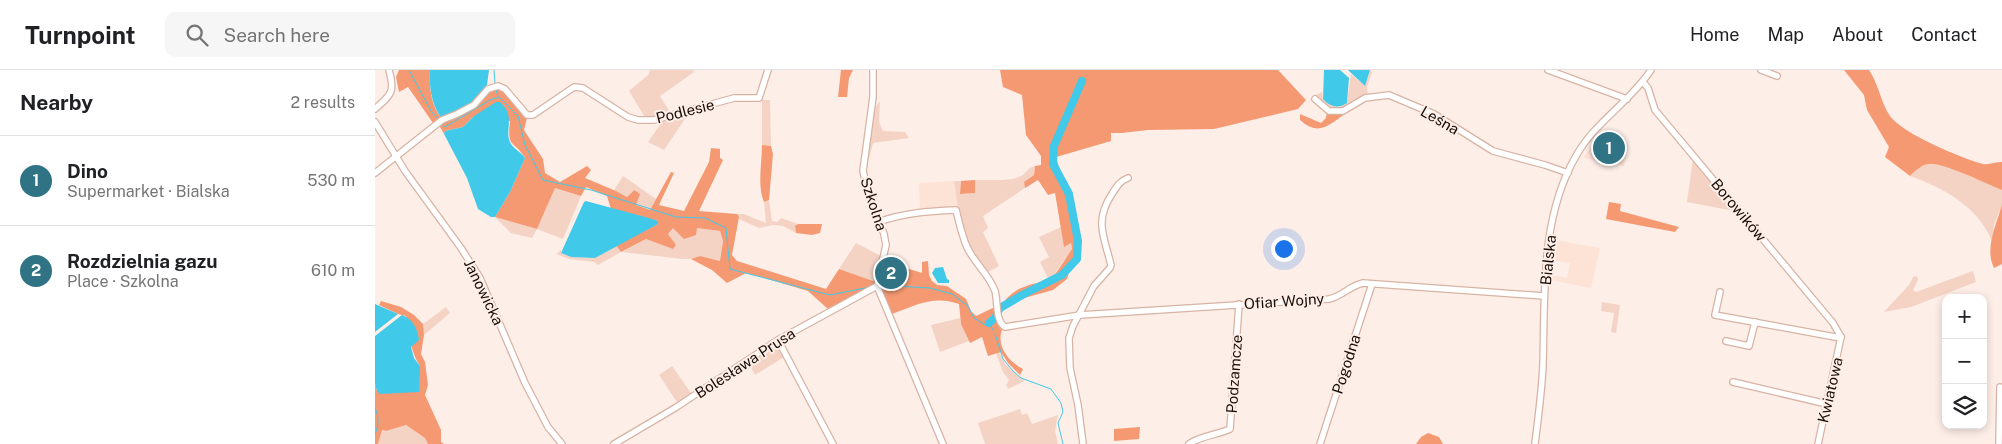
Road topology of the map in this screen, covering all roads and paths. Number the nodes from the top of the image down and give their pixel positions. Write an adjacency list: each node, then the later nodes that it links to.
1 (389, 70): 11 (street)
2 (768, 70): 13 (street, Podlesie)
3 (873, 70): 17 (street, Szkolna)
4 (1548, 70): 10 (street)
5 (1651, 70): 8 (street, Bialska)
6 (1761, 70): 7 (street)
7 (1777, 76)
8 (1643, 82): 10 (street, Bialska); 25 (street, Borowików)
9 (1315, 99): 15 (street, Leśna)
10 (1627, 99): 15 (street, Bialska)
11 (375, 109)
12 (375, 122): 13 (street, Janowicka)
13 (396, 157): 14 (street); 31 (street, Janowicka)
14 (375, 173)
15 (1567, 174): 21 (street, Bialska)
16 (1128, 178): 23 (street)
17 (878, 222): 19 (street, Szkolna); 23 (street, Ofiar Wojny)
18 (1372, 284): 21 (street, Ofiar Wojny); 22 (street, Ofiar Wojny); 37 (street, Pogodna)
19 (877, 286): 26 (street, Bolesława Prusa); 34 (street)
20 (1720, 292): 24 (street)
21 (1545, 296): 38 (street, Bialska)
22 (1239, 304): 23 (street, Ofiar Wojny); 36 (street, Podzamcze)
23 (1080, 315): 35 (street)
24 (1755, 322): 25 (street); 27 (street)
25 (1841, 337): 30 (street, Kwiatowa)
26 (778, 340): 32 (street, Bolesława Prusa); 33 (street)
27 (1726, 342)
28 (1733, 382): 30 (street)
29 (2000, 387): 40 (street)
30 (1827, 404): 39 (street, Kwiatowa)
31 (562, 444)
32 (614, 444)
33 (833, 444)
34 (943, 444)
35 (1083, 444)
36 (1189, 444)
37 (1320, 444)
38 (1535, 444)
39 (1818, 444)
40 (1999, 444)

